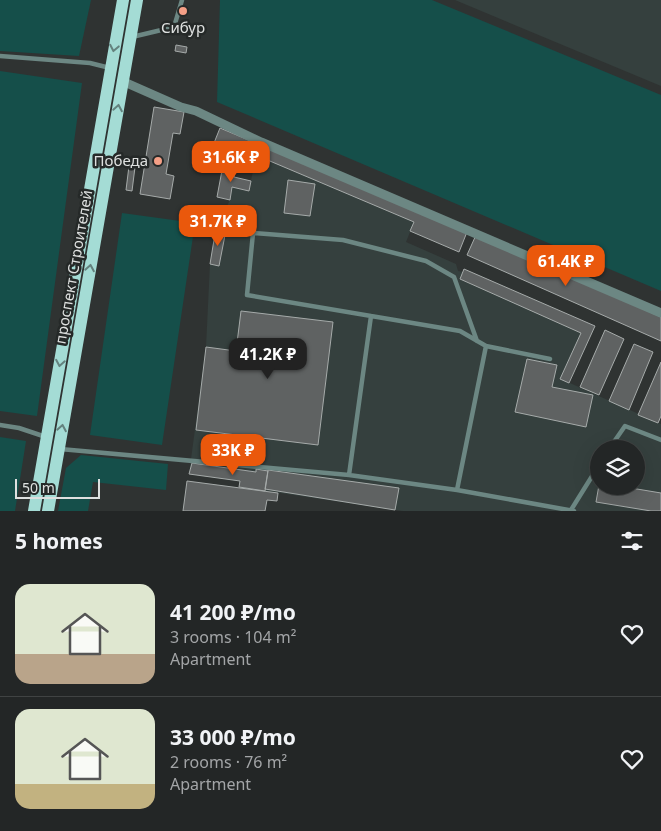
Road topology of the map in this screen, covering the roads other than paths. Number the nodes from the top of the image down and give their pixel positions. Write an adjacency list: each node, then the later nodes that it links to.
1 (123, 0): 6 (main road, проспект Строителей, one-way to 6)
2 (137, 0): 4 (main road, проспект Строителей)
3 (182, 0): 4 (lane)
4 (130, 38): 7 (main road, проспект Строителей)
5 (0, 56): 6 (lane)
6 (110, 68): 7 (lane); 14 (main road, проспект Строителей, one-way to 14)
7 (123, 75): 8 (street); 17 (main road, проспект Строителей, one-way to 7)
8 (661, 313)
9 (371, 316): 10 (lane); 10 (lane); 18 (lane)
10 (477, 341): 11 (lane)
11 (486, 346): 12 (lane); 20 (lane)
12 (550, 359)
13 (0, 425): 14 (lane)
14 (47, 437): 21 (main road, проспект Строителей)
15 (615, 440): 16 (lane)
16 (661, 440)
17 (59, 448): 18 (lane); 22 (main road, проспект Строителей)
18 (348, 475): 20 (lane)
19 (590, 480): 23 (lane)
20 (457, 490): 23 (lane)
21 (34, 511)
22 (48, 511)
23 (572, 511)

